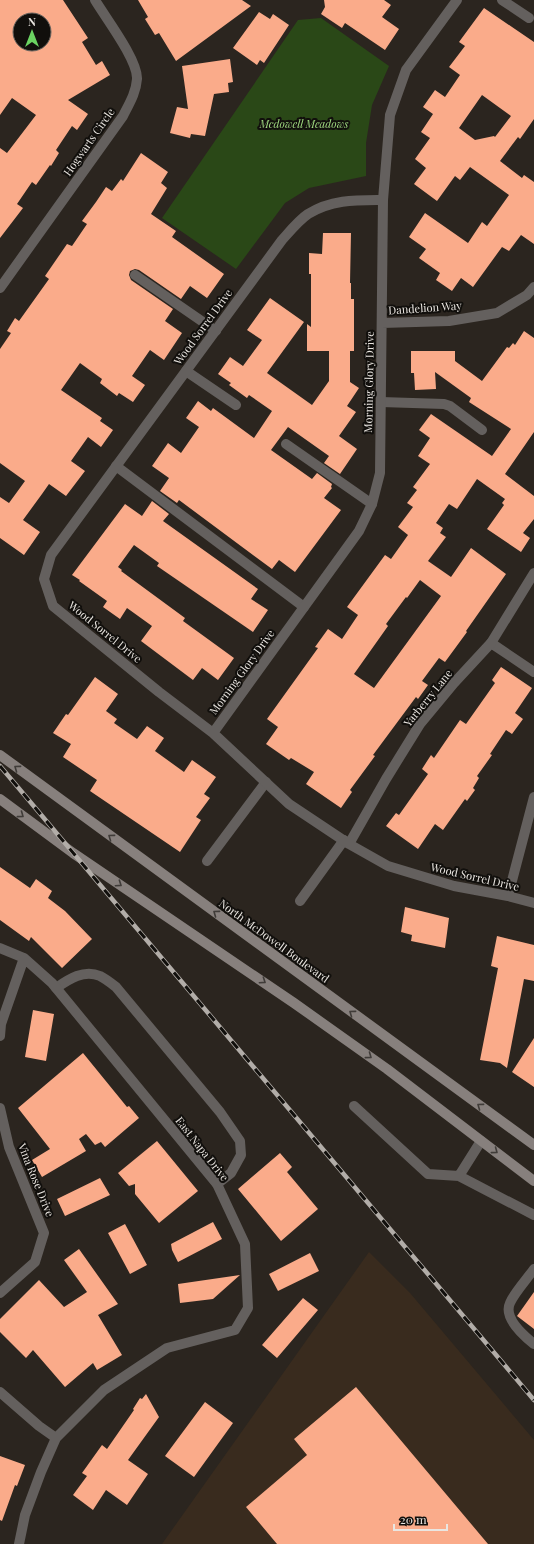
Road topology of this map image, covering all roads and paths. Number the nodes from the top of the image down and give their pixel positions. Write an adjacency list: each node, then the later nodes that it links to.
1 (95, 0): 8 (street, Hogwarts Circle)
2 (457, 0): 5 (street, Morning Glory Drive)
3 (502, 0): 4 (street)
4 (529, 18)
5 (383, 200): 9 (street, Morning Glory Drive); 10 (street, Wood Sorrel Drive)
6 (135, 274): 10 (street)
7 (534, 287): 9 (street, Dandelion Way)
8 (0, 288)
9 (382, 323): 12 (street, Morning Glory Drive)
10 (216, 331): 11 (street, Wood Sorrel Drive)
11 (186, 371): 13 (street); 16 (street, Wood Sorrel Drive)
12 (381, 402): 14 (street); 17 (street, Morning Glory Drive)
13 (236, 405)
14 (482, 430)
15 (286, 444): 17 (street)
16 (116, 466): 19 (street); 22 (street, Wood Sorrel Drive)
17 (372, 504): 19 (street, Morning Glory Drive)
18 (534, 572): 20 (street, Yarberry Lane)
19 (304, 607): 22 (street, Morning Glory Drive)
20 (491, 643): 21 (street); 27 (street, Yarberry Lane)
21 (534, 672)
22 (213, 733): 24 (street, Wood Sorrel Drive)
23 (0, 755): 39 (main road, North McDowell Boulevard, one-way to 23)
24 (266, 782): 27 (street, Wood Sorrel Drive); 28 (street)
25 (534, 797): 29 (street)
26 (0, 800): 38 (main road, one-way to 38)
27 (346, 842): 29 (street, Wood Sorrel Drive); 30 (street, Yarberry Lane)
28 (207, 861)
29 (508, 896): 31 (street, Wood Sorrel Drive)
30 (300, 901)
31 (534, 903)
32 (0, 948): 33 (street, East Napa Drive)
33 (24, 958): 34 (street, East Napa Drive); 35 (street)
34 (56, 988): 42 (street, East Napa Drive); 42 (street)
35 (0, 1036)
36 (354, 1106): 40 (street)
37 (0, 1108): 45 (street, Vina Rose Drive)
38 (482, 1141): 40 (street); 41 (main road, one-way to 41)
39 (534, 1145)
40 (459, 1176): 43 (street)
41 (534, 1181)
42 (217, 1184): 48 (street, East Napa Drive)
43 (534, 1215)
44 (534, 1269): 46 (street)
45 (0, 1293)
46 (534, 1344)
47 (0, 1392): 48 (street)
48 (56, 1438): 49 (street)
49 (19, 1544)

